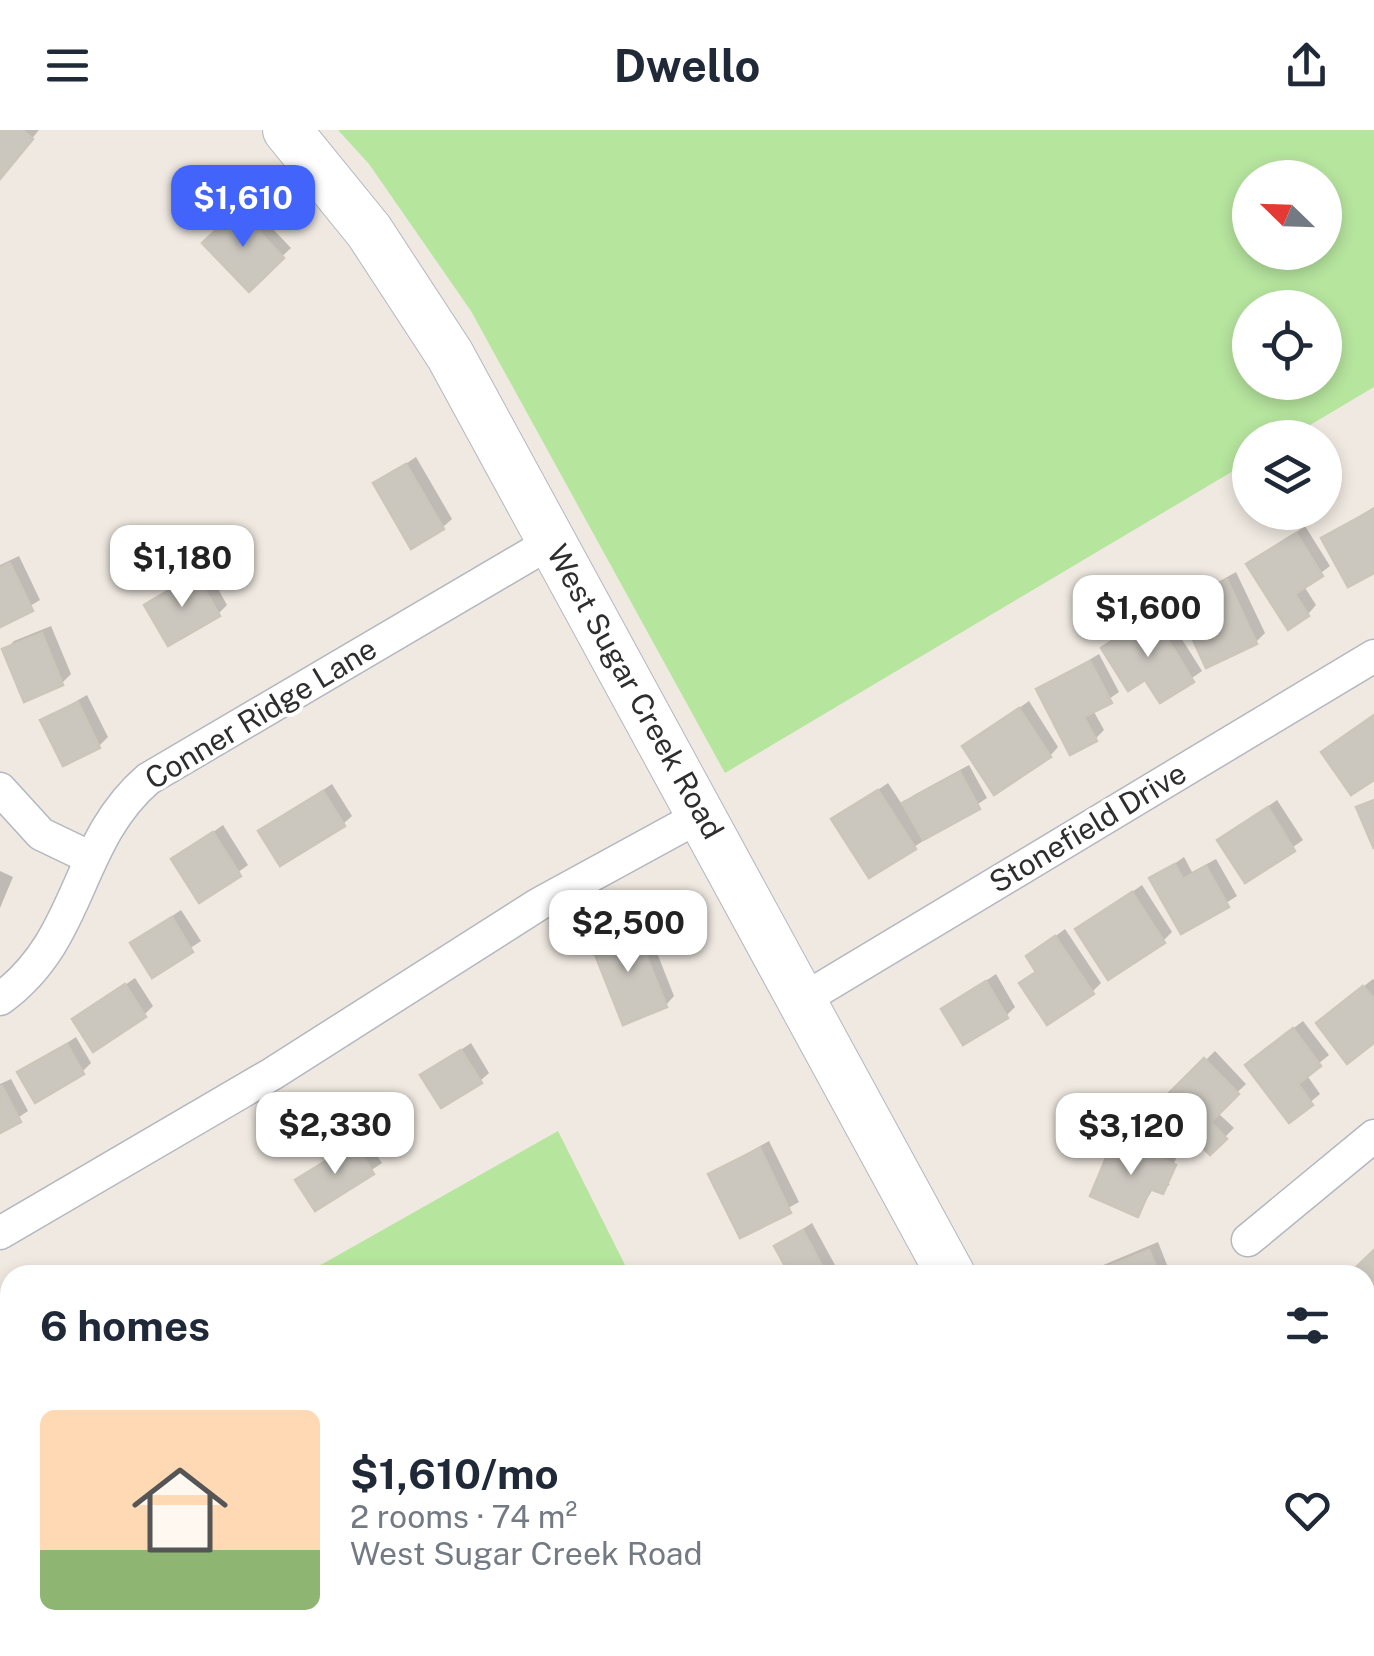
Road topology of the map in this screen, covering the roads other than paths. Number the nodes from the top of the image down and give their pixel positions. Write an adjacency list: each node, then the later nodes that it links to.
1 (288, 130): 2 (main road, West Sugar Creek Road)
2 (553, 541): 5 (main road, West Sugar Creek Road); 6 (street, Conner Ridge Lane)
3 (1374, 656): 8 (street, Stonefield Drive)
4 (0, 789): 6 (street)
5 (702, 815): 8 (main road, West Sugar Creek Road); 10 (street)
6 (91, 858): 7 (street, Conner Ridge Lane)
7 (0, 999)
8 (802, 1000): 12 (main road, West Sugar Creek Road)
9 (1374, 1136): 11 (street)
10 (0, 1233)
11 (1248, 1240)
12 (946, 1265)

